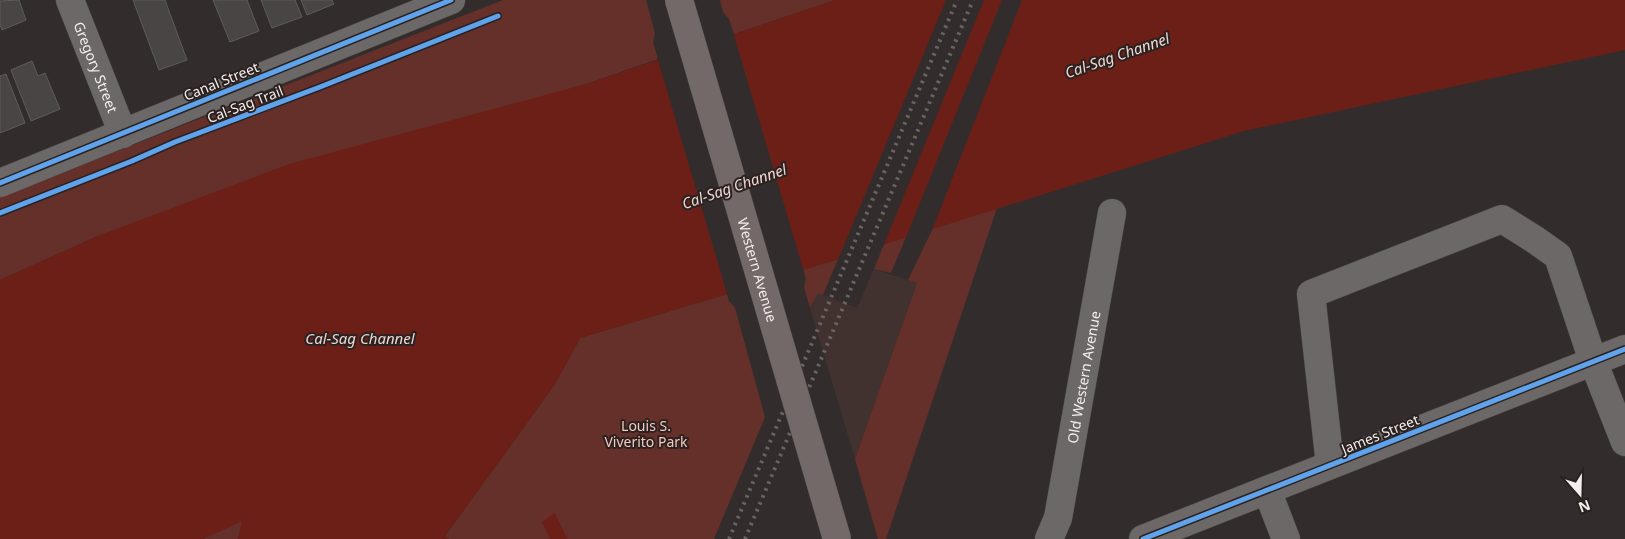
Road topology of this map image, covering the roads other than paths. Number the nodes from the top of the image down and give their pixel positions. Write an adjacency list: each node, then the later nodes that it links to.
1 (70, 0): 4 (street, Gregory Street)
2 (679, 0): 12 (main road, Western Avenue, bridge)
3 (441, 2): 4 (street, Canal Street)
4 (123, 134): 5 (street, Canal Street)
5 (0, 183)
6 (1112, 213): 13 (street, Old Western Avenue)
7 (1625, 349): 8 (street, James Street)
8 (1593, 362): 9 (street); 10 (street, James Street); 10 (street)
9 (1625, 442)
10 (1330, 465): 11 (street, James Street)
11 (1267, 490): 14 (street, James Street); 15 (street)
12 (837, 539)
13 (1049, 539)
14 (1143, 539)
15 (1286, 539)

